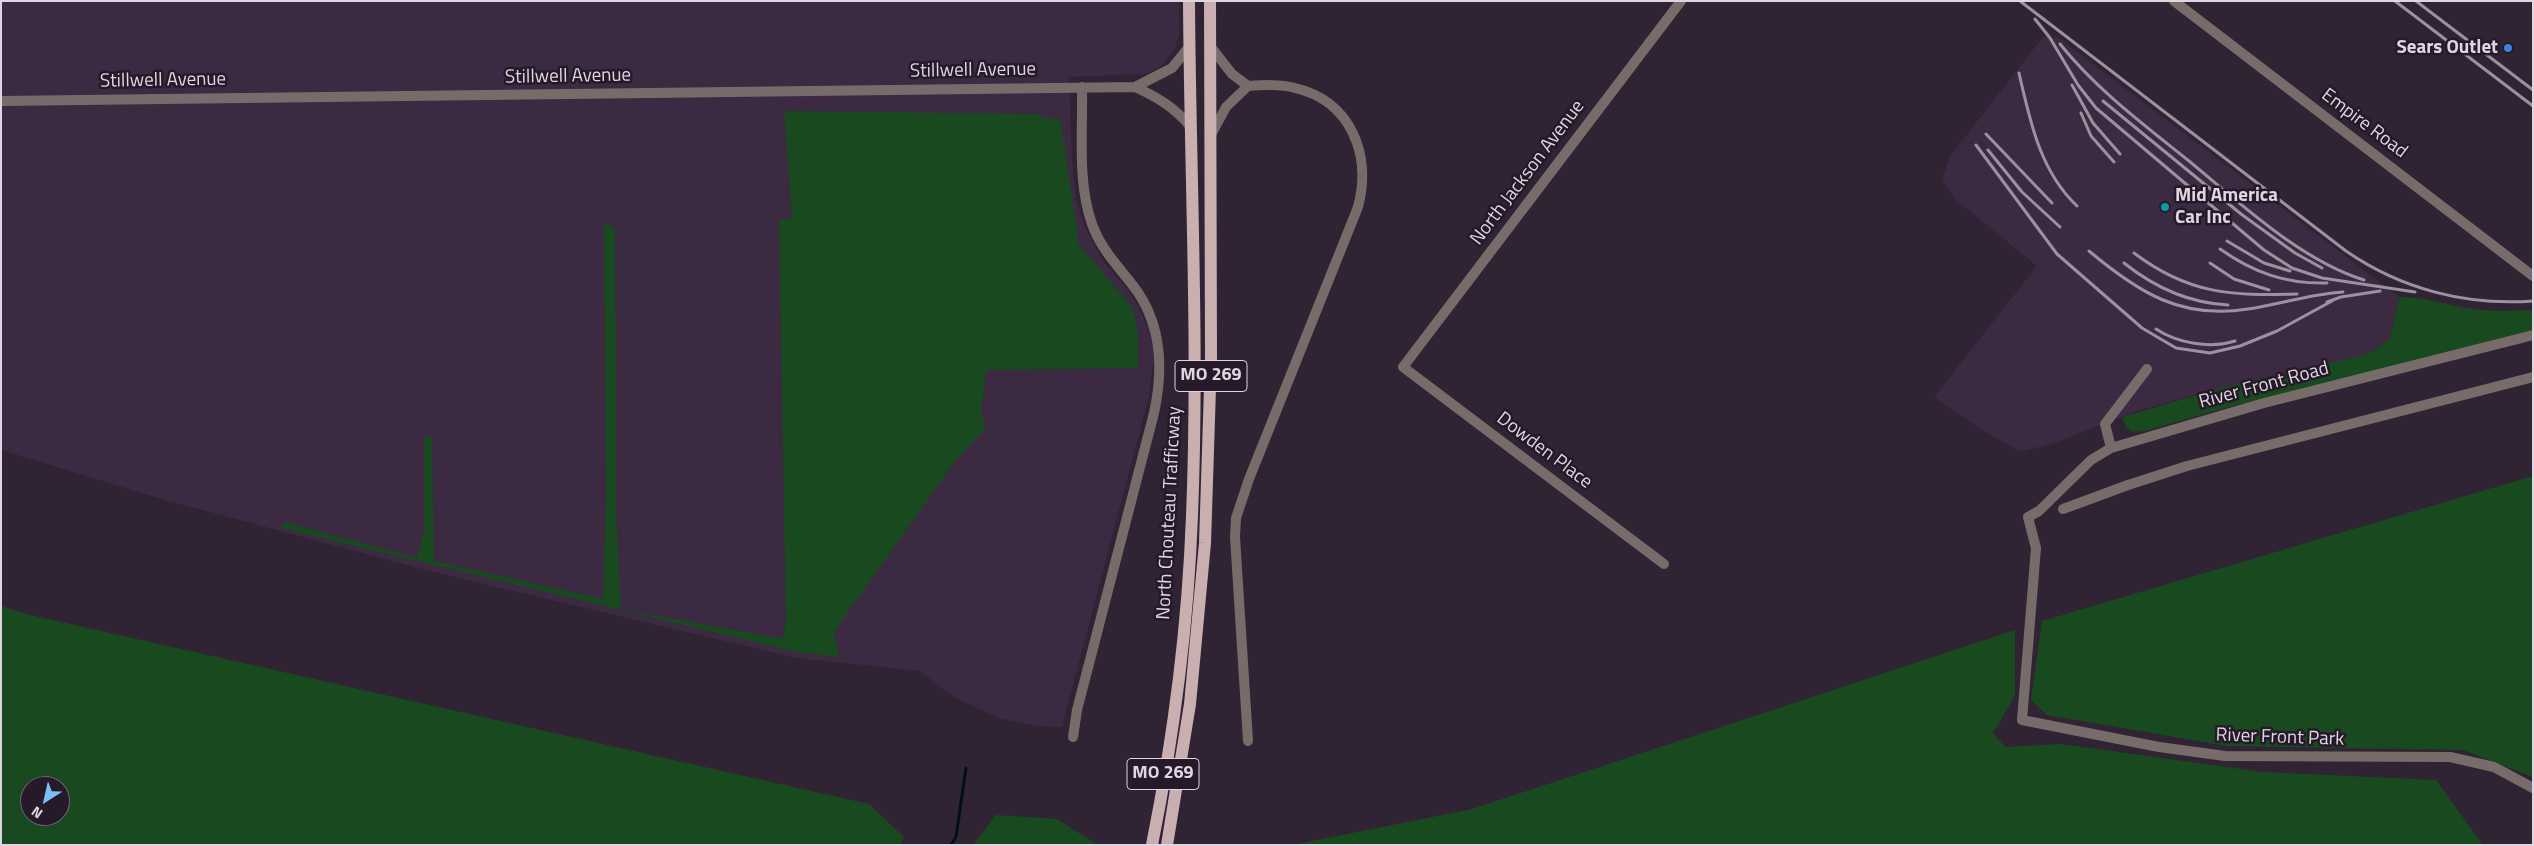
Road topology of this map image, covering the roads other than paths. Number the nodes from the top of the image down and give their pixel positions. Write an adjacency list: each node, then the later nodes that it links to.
1 (1189, 1): 5 (main road, North Chouteau Trafficway / MO 269)
2 (1210, 1): 6 (main road, North Chouteau Trafficway / MO 269)
3 (1681, 1): 15 (street, North Jackson Avenue)
4 (2174, 1): 13 (street, Empire Road)
5 (1189, 47): 8 (street, Stillwell Avenue); 11 (main road, North Chouteau Trafficway / MO 269)
6 (1211, 47): 7 (street); 12 (main road, North Chouteau Trafficway / MO 269)
7 (1248, 86): 12 (street, North Chouteau Trafficway); 23 (street)
8 (1135, 87): 9 (street, Stillwell Avenue); 11 (street, Stillwell Avenue)
9 (1082, 88): 10 (street, Stillwell Avenue); 22 (street, North Chouteau Trafficway)
10 (1, 101)
11 (1190, 126): 25 (main road, North Chouteau Trafficway / MO 269)
12 (1210, 138): 26 (main road, North Chouteau Trafficway / MO 269)
13 (2533, 276)
14 (2533, 335): 18 (street, River Front Road)
15 (1403, 367): 20 (street, Dowden Place)
16 (2147, 369): 18 (street)
17 (2533, 377): 19 (street)
18 (2111, 448): 21 (street, River Front Road)
19 (2063, 509)
20 (1664, 564)
21 (2022, 720): 24 (street, River Front Park)
22 (1072, 737)
23 (1248, 741)
24 (2533, 788)
25 (1152, 845)
26 (1167, 845)

